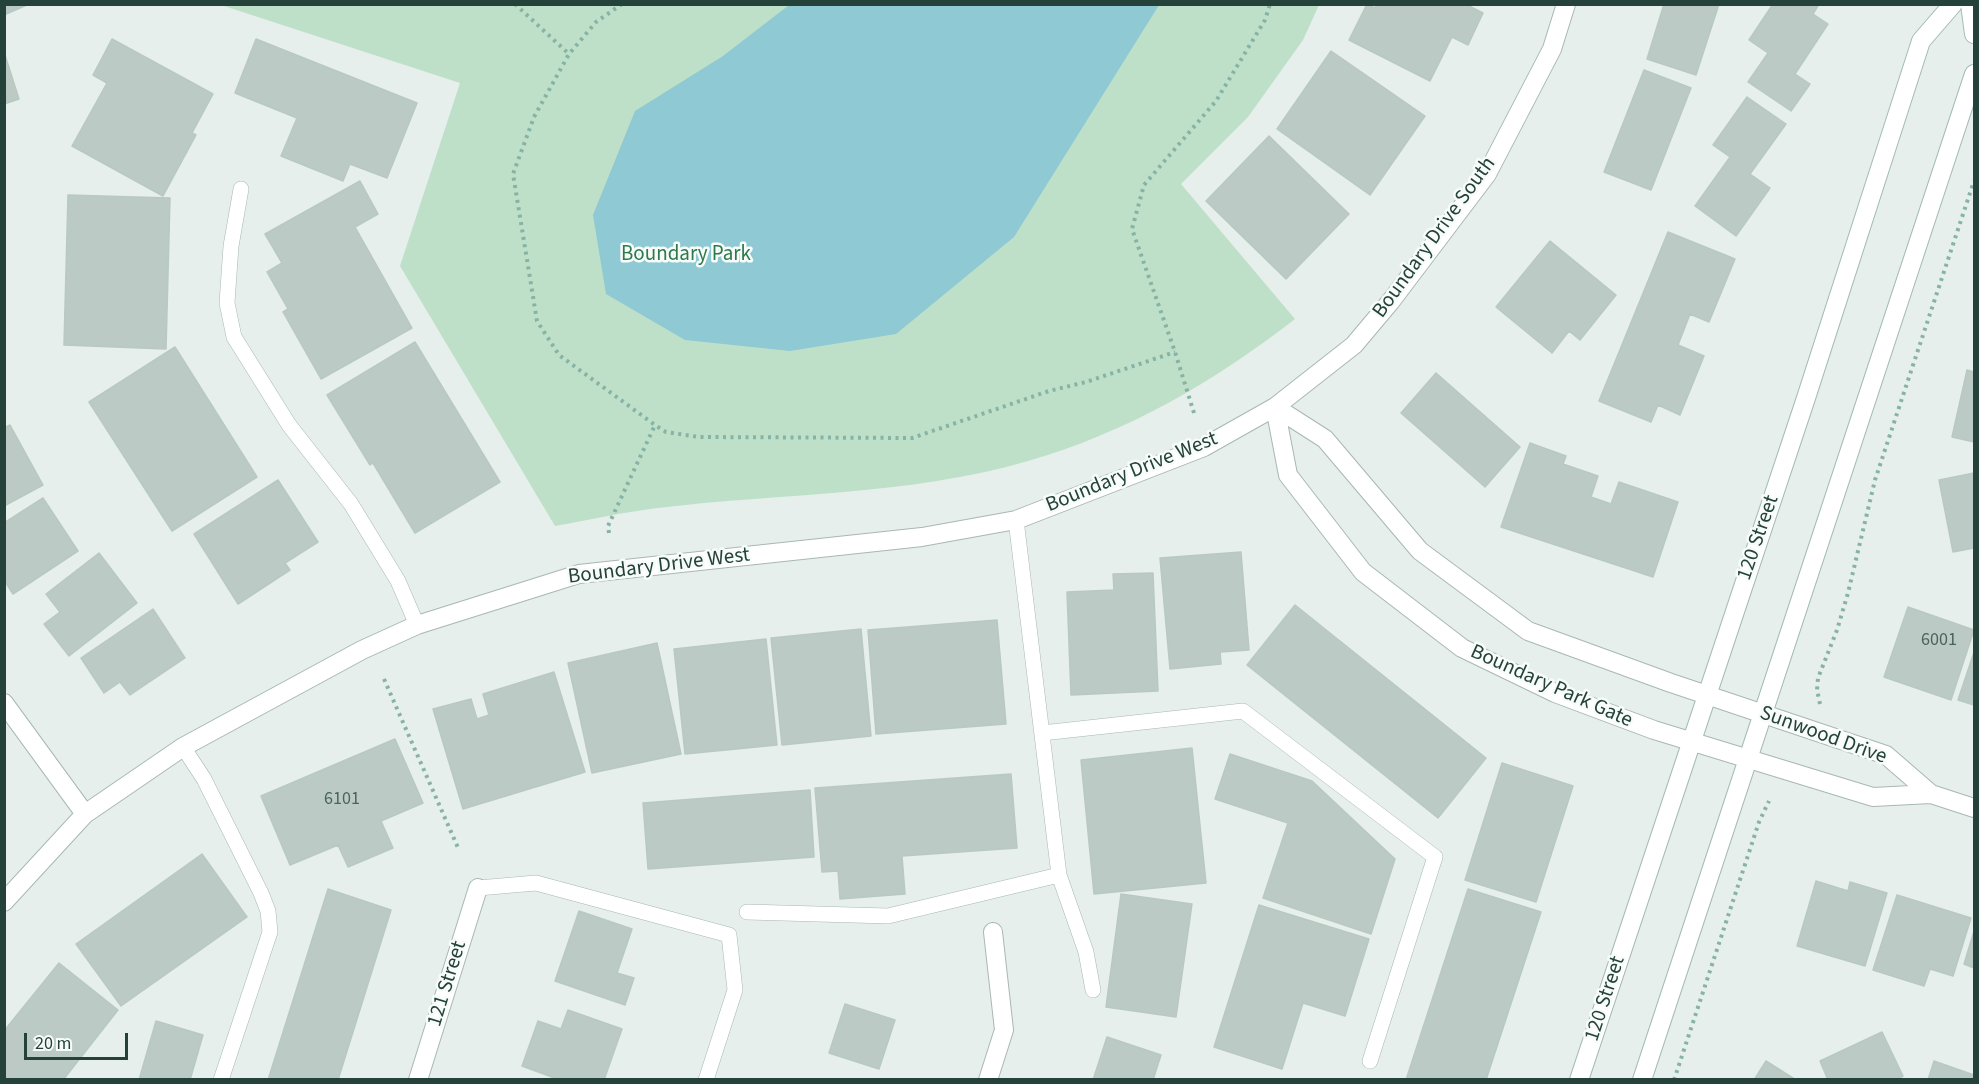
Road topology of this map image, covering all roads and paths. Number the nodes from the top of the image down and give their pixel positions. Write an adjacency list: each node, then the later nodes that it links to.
1 (514, 4): 8 (path)
2 (622, 4): 8 (path)
3 (1270, 4): 12 (path)
4 (1566, 4): 13 (street, Boundary Drive South)
5 (1953, 4): 20 (street, 120 Street)
6 (1970, 4): 7 (street)
7 (1974, 34)
8 (569, 54): 15 (path)
9 (1974, 74): 23 (street)
10 (1974, 181): 22 (path)
11 (241, 189): 18 (lane)
12 (1175, 352): 14 (path); 15 (path)
13 (1275, 407): 16 (street, Boundary Drive West); 20 (street, Boundary Park Gate); 25 (street, Boundary Park Gate)
14 (1194, 413)
15 (655, 425): 17 (path)
16 (1016, 520): 18 (street, Boundary Drive West); 24 (lane)
17 (609, 534)
18 (417, 625): 26 (street, Boundary Drive West)
19 (384, 679): 32 (path)
20 (1706, 695): 23 (street, Sunwood Drive); 25 (street, 120 Street)
21 (4, 703): 31 (street)
22 (1820, 704)
23 (1762, 714): 27 (street); 28 (street, Sunwood Drive)
24 (1042, 733): 33 (lane); 39 (lane)
25 (1691, 741): 27 (street, Sunwood Drive); 44 (street, 120 Street)
26 (183, 747): 31 (street, Boundary Drive West); 40 (lane)
27 (1748, 759): 28 (street, Sunwood Drive); 45 (street)
28 (1931, 794): 30 (street, Sunwood Drive)
29 (1769, 801): 46 (path)
30 (1974, 808)
31 (86, 814): 35 (street, Boundary Drive West)
32 (459, 850)
33 (1059, 875): 36 (lane); 38 (lane)
34 (478, 888): 41 (street, 121 Street); 42 (lane)
35 (4, 902)
36 (747, 912)
37 (993, 932): 43 (street)
38 (1093, 990)
39 (1370, 1061)
40 (221, 1080)
41 (418, 1080)
42 (706, 1080)
43 (988, 1080)
44 (1579, 1080)
45 (1642, 1080)
46 (1674, 1080)

